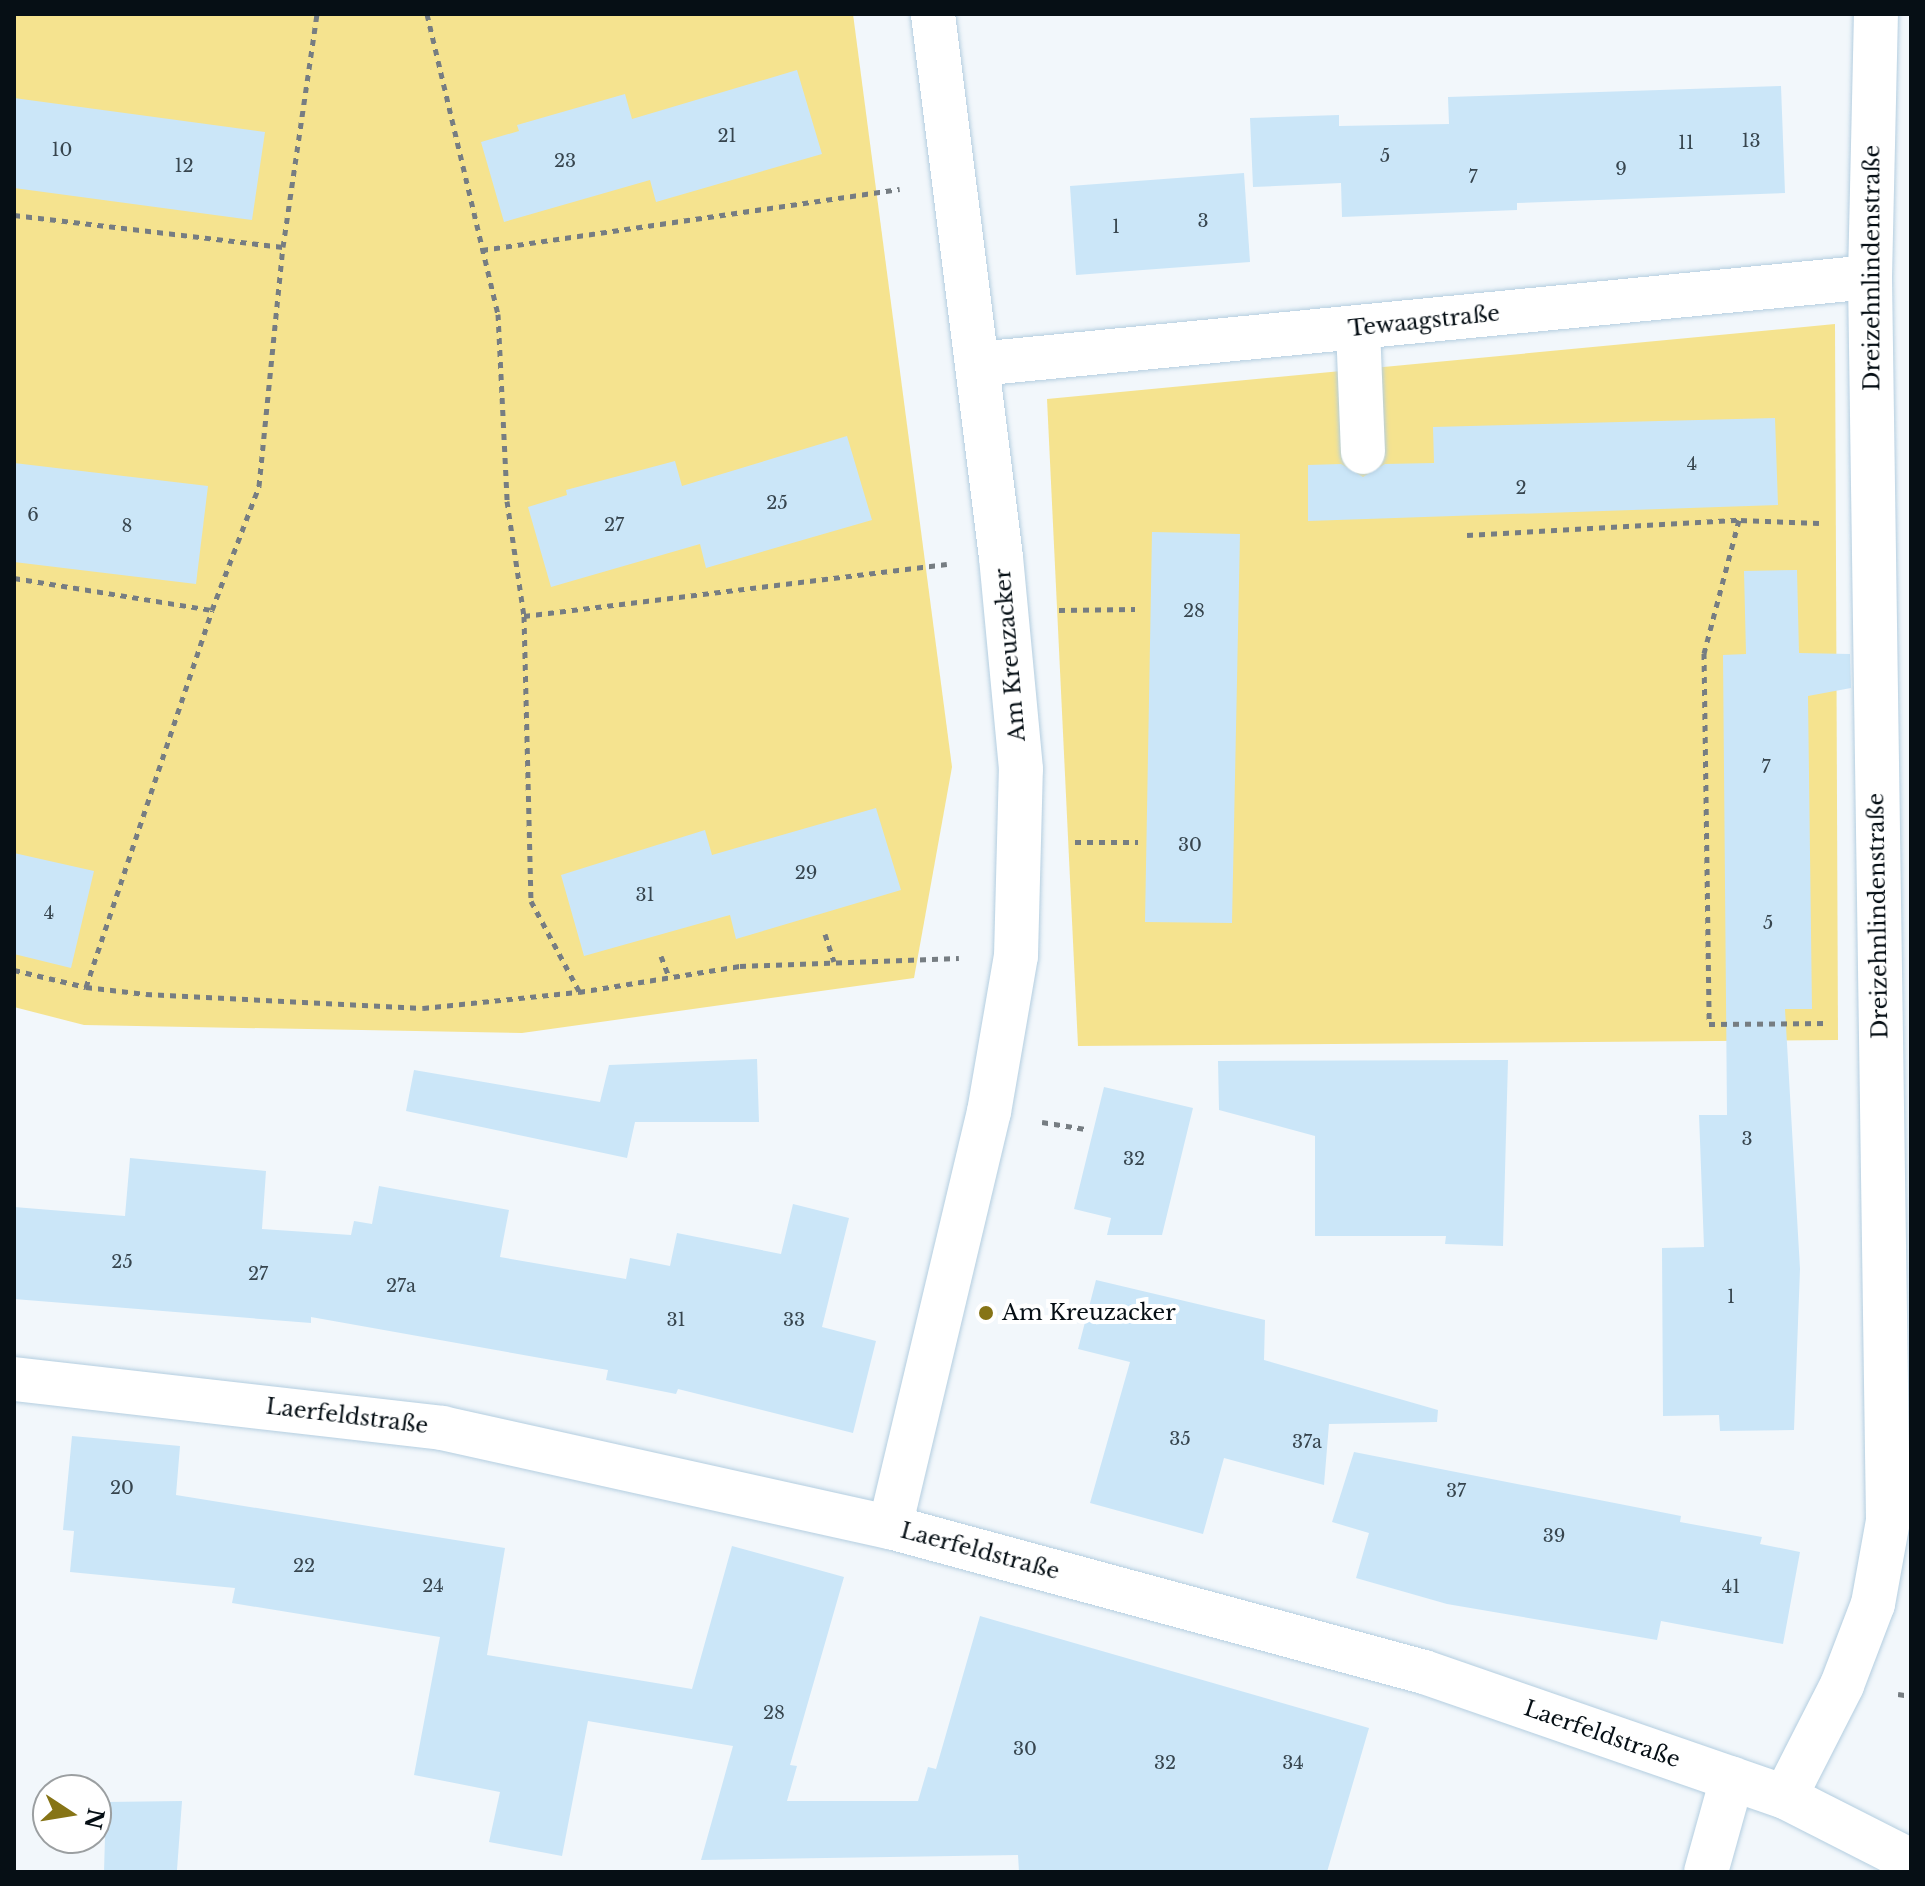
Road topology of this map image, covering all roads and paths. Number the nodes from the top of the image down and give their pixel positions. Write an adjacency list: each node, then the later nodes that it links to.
1 (317, 14): 7 (path)
2 (427, 14): 8 (path)
3 (933, 14): 11 (street, Am Kreuzacker)
4 (1876, 14): 9 (street, Dreizehnlindenstraße)
5 (867, 192): 8 (path)
6 (14, 215): 7 (path)
7 (283, 247): 19 (path)
8 (482, 250): 21 (path)
9 (1870, 277): 10 (street, Tewaagstraße); 14 (street, Dreizehnlindenstraße)
10 (1358, 328): 11 (street, Tewaagstraße); 12 (street)
11 (978, 364): 20 (street, Am Kreuzacker)
12 (1363, 452)
13 (1739, 520): 14 (path); 15 (path); 31 (path)
14 (1873, 525): 22 (street, Dreizehnlindenstraße)
15 (1467, 535)
16 (917, 568): 21 (path)
17 (14, 578): 19 (path)
18 (1135, 609): 20 (path)
19 (212, 610): 29 (path)
20 (1007, 612): 25 (street, Am Kreuzacker)
21 (524, 616): 30 (path)
22 (1894, 724): 31 (street, Dreizehnlindenstraße)
23 (825, 934): 26 (path)
24 (661, 956): 28 (path)
25 (1016, 956): 26 (path); 33 (street, Am Kreuzacker)
26 (834, 962): 28 (path)
27 (14, 970): 29 (path)
28 (669, 977): 30 (path)
29 (86, 987): 30 (path)
30 (579, 992)
31 (1879, 1023): 35 (street, Dreizehnlindenstraße)
32 (14, 1379): 33 (street, Laerfeldstraße)
33 (890, 1527): 34 (street, Laerfeldstraße)
34 (1732, 1779): 35 (street, Laerfeldstraße); 37 (street)
35 (1785, 1797): 36 (street, Laerfeldstraße)
36 (1911, 1861)
37 (1706, 1872)

